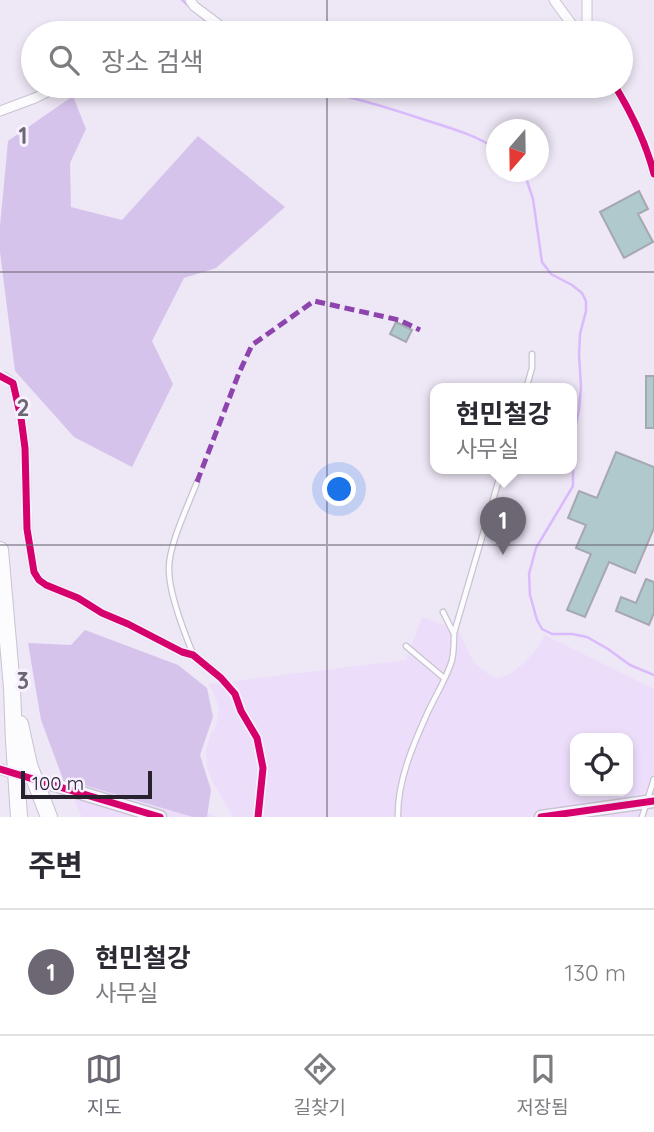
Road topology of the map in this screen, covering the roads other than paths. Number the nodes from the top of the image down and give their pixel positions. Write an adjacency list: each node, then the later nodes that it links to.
1 (190, 0): 5 (street)
2 (554, 0): 4 (street)
3 (587, 0): 6 (street)
4 (569, 20)
5 (214, 21)
6 (587, 21)
7 (35, 98): 9 (street)
8 (622, 98): 10 (street)
9 (0, 111)
10 (654, 174)
11 (532, 354): 13 (lane)
12 (4, 377): 20 (street)
13 (528, 383)
14 (501, 474): 18 (lane)
15 (197, 482): 20 (lane)
16 (0, 550): 22 (highway)
17 (443, 612): 18 (lane)
18 (454, 633): 21 (lane)
19 (406, 646): 21 (lane)
20 (193, 655): 29 (street)
21 (444, 678): 30 (lane)
22 (12, 688): 26 (highway); 27 (highway)
23 (654, 779): 25 (lane)
24 (52, 784): 28 (street)
25 (650, 802): 31 (street); 32 (lane)
26 (19, 817)
27 (50, 817)
28 (160, 817)
29 (258, 817)
30 (398, 817)
31 (541, 817)
32 (642, 817)

